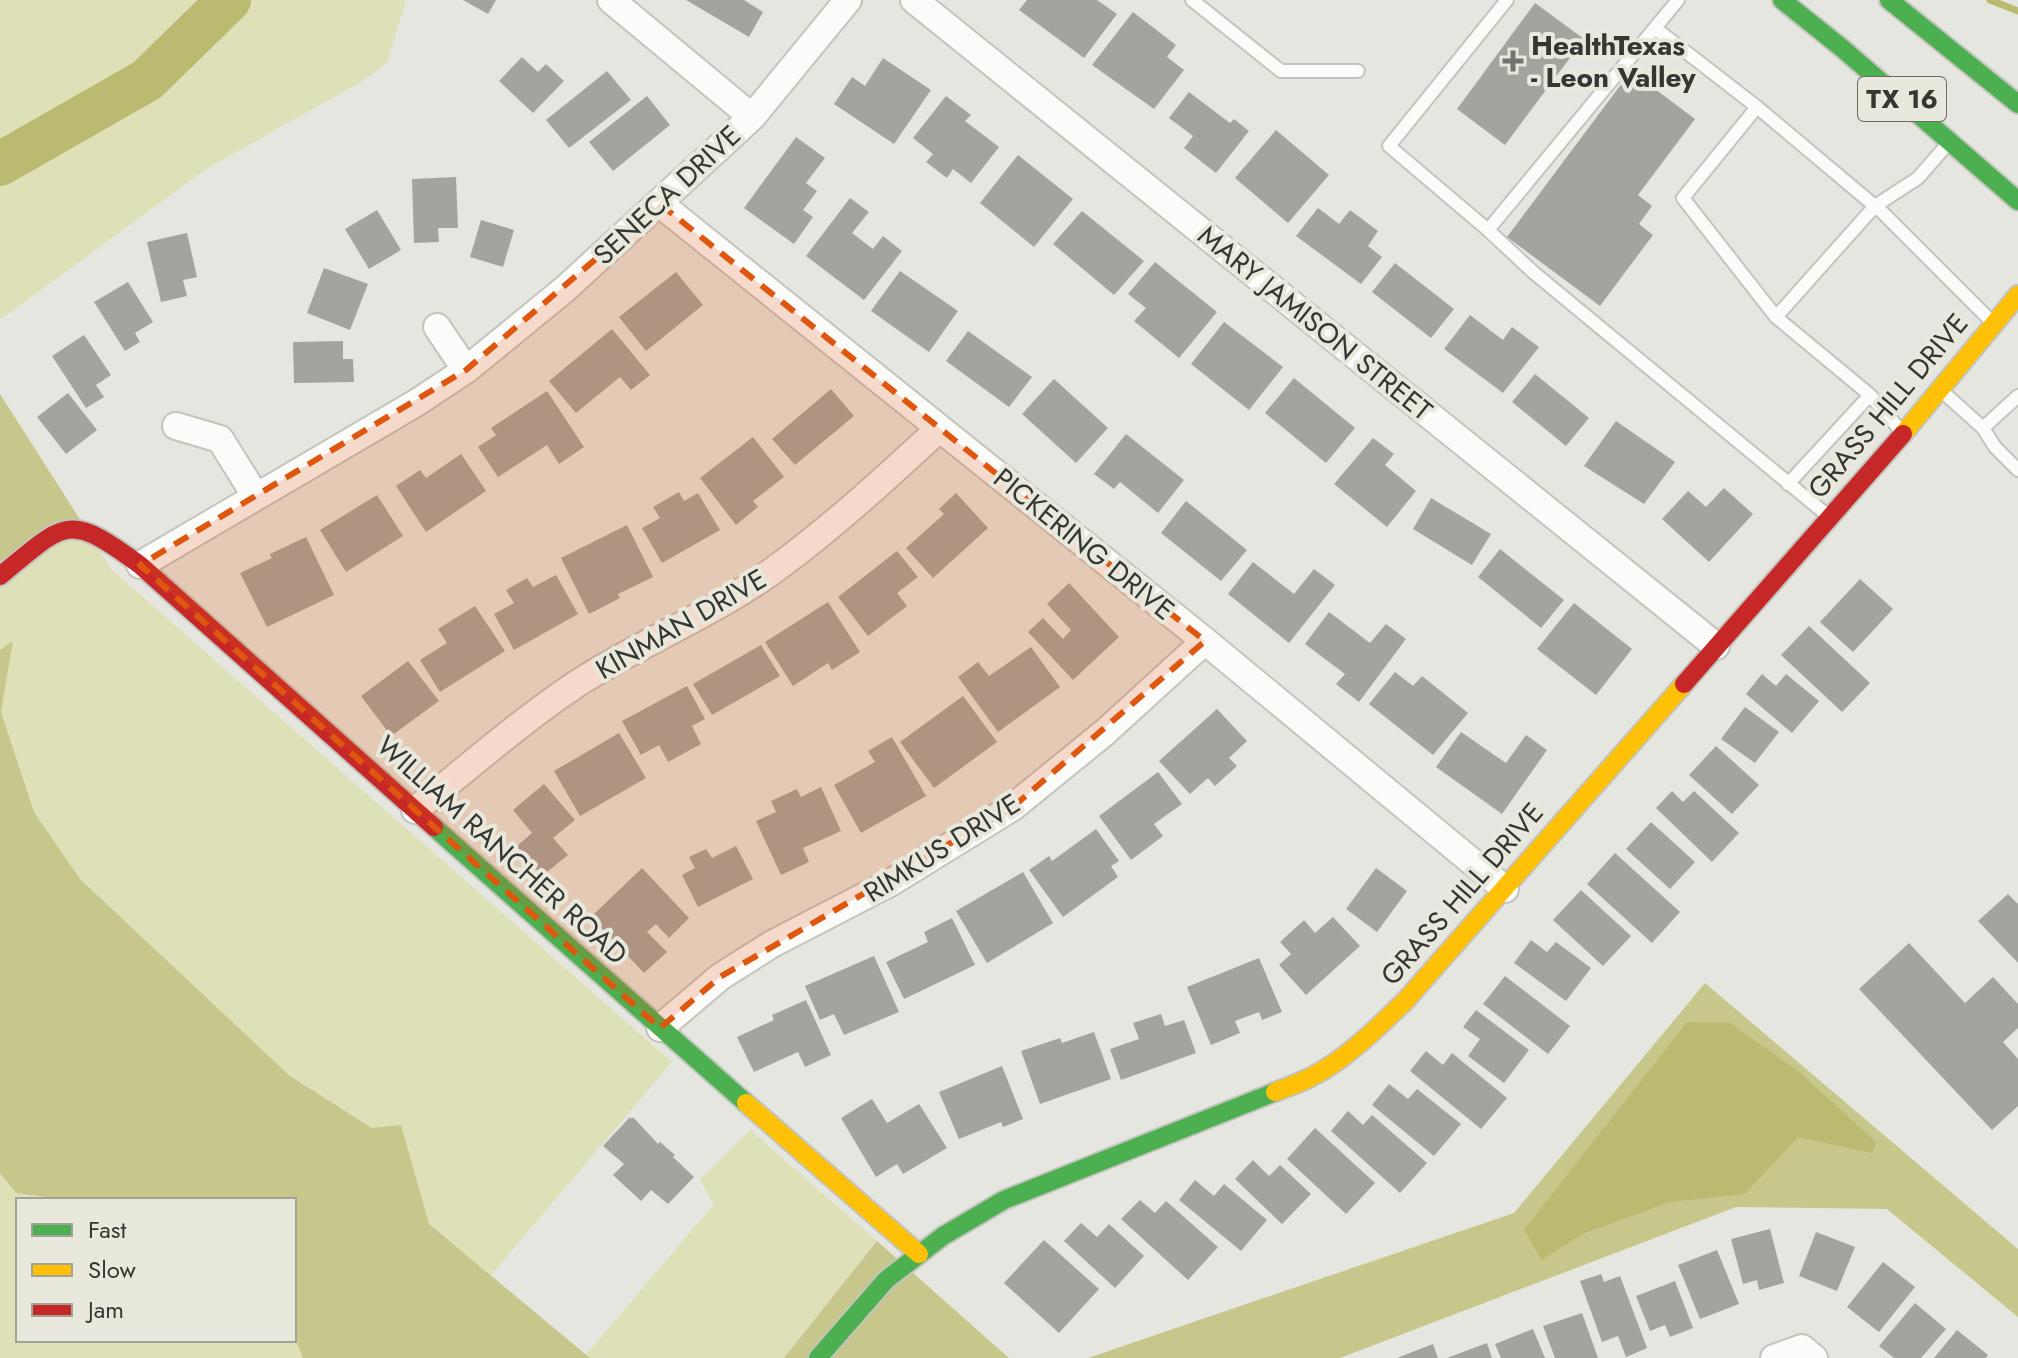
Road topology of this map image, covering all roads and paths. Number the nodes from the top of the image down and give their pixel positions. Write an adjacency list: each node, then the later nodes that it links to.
1 (610, 0): 13 (street)
2 (848, 0): 13 (street, SENECA DRIVE)
3 (914, 0): 38 (street, MARY JAMISON STREET)
4 (1192, 0): 10 (lane)
5 (1507, 0): 18 (lane)
6 (1678, 0): 9 (lane)
7 (1782, 0): 14 (street, TX 16)
8 (1889, 0): 11 (street, TX 16)
9 (1655, 28): 12 (lane); 18 (lane)
10 (1358, 71)
11 (2016, 97)
12 (1757, 107): 17 (lane); 20 (lane)
13 (752, 117): 16 (street, SENECA DRIVE)
14 (1950, 141): 15 (street, TX 16); 17 (lane)
15 (2018, 201)
16 (660, 204): 23 (street, SENECA DRIVE); 29 (street, PICKERING DRIVE)
17 (1875, 206): 20 (lane); 21 (lane)
18 (1488, 230): 32 (lane)
19 (2018, 295): 21 (street, GRASS HILL DRIVE)
20 (1776, 317): 25 (lane)
21 (1994, 324): 24 (street, GRASS HILL DRIVE)
22 (437, 327): 23 (street)
23 (466, 370): 33 (street, SENECA DRIVE)
24 (1941, 390): 28 (lane); 30 (street, GRASS HILL DRIVE)
25 (1870, 395): 30 (lane); 32 (lane)
26 (2018, 396): 28 (lane)
27 (176, 426): 33 (street)
28 (1983, 428): 31 (lane)
29 (939, 429): 37 (street, PICKERING DRIVE); 39 (street, KINMAN DRIVE)
30 (1903, 433): 34 (street, GRASS HILL DRIVE)
31 (2018, 470)
32 (1788, 484): 34 (lane)
33 (255, 495): 35 (street, SENECA DRIVE)
34 (1829, 517): 38 (street, GRASS HILL DRIVE)
35 (140, 565): 36 (street, WILLIAM RANCHER ROAD); 39 (street, WILLIAM RANCHER ROAD)
36 (0, 576)
37 (1205, 641): 40 (street, PICKERING DRIVE); 41 (street, RIMKUS DRIVE)
38 (1716, 646): 40 (street, GRASS HILL DRIVE)
39 (415, 810): 41 (street, WILLIAM RANCHER ROAD)
40 (1505, 889): 42 (street, GRASS HILL DRIVE)
41 (660, 1028): 42 (street, WILLIAM RANCHER ROAD)
42 (919, 1254): 44 (street, GRASS HILL DRIVE)
43 (1808, 1353): 45 (street)
44 (818, 1358)
45 (1774, 1358)

